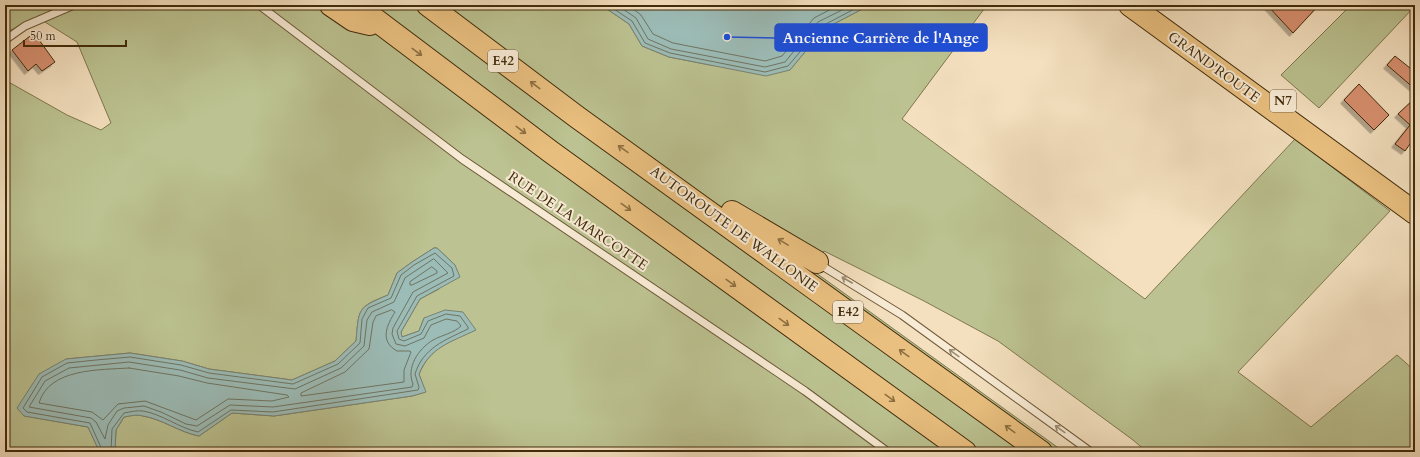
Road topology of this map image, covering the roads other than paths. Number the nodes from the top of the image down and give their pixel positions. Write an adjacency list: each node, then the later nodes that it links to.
1 (74, 5): 9 (lane)
2 (259, 5): 14 (lane, RUE DE LA MARCOTTE)
3 (331, 5): 8 (main road)
4 (356, 5): 8 (main road)
5 (428, 5): 10 (main road, AUTOROUTE DE WALLONIE / E42, one-way to 5)
6 (1130, 5): 12 (main road, GRAND'ROUTE / N7)
7 (1151, 5): 11 (main road, GRAND'ROUTE / N7)
8 (386, 29): 15 (main road, one-way to 15)
9 (5, 40)
10 (655, 172): 13 (main road, one-way to 10); 16 (main road, AUTOROUTE DE WALLONIE / E42, one-way to 10)
11 (1415, 197)
12 (1415, 213)
13 (817, 262): 17 (lane, one-way to 13)
14 (888, 452)
15 (964, 452)
16 (1041, 452)
17 (1092, 452)

